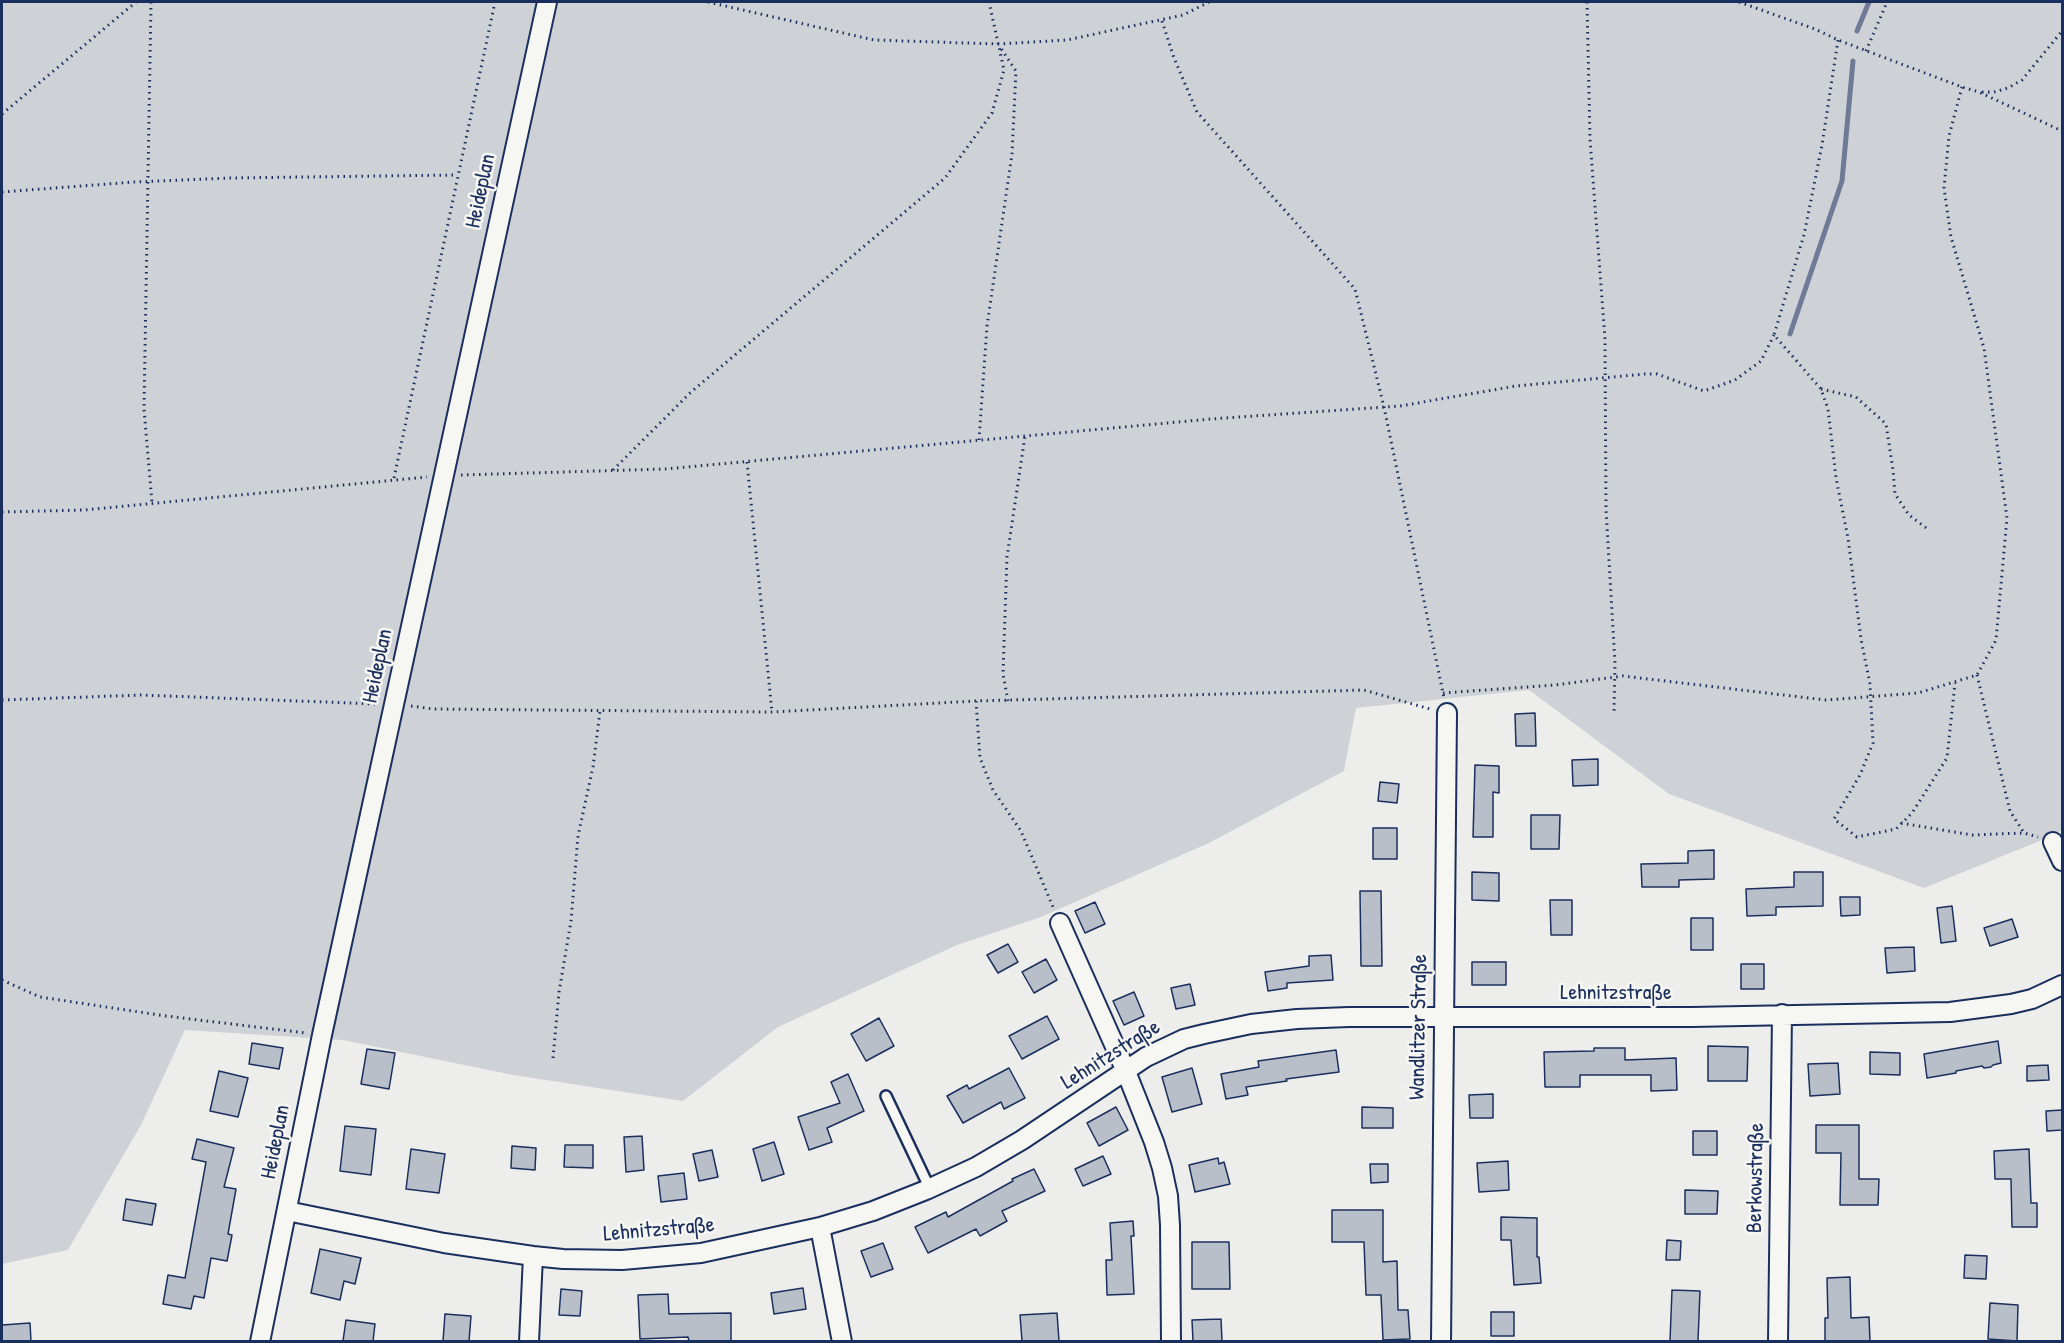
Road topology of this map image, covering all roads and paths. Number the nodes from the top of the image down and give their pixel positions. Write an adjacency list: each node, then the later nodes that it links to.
1 (136, 2): 18 (path)
2 (151, 2): 21 (path)
3 (495, 2): 20 (path)
4 (547, 2): 31 (street, Heideplan)
5 (708, 2): 14 (path)
6 (989, 2): 14 (path)
7 (1209, 2): 11 (path)
8 (1587, 2): 24 (path)
9 (1739, 2): 13 (path)
10 (1887, 2): 15 (path)
11 (1162, 21): 14 (path); 26 (path)
12 (2062, 31): 17 (path)
13 (1838, 40): 15 (path); 23 (path)
14 (998, 44): 28 (path); 30 (path)
15 (1866, 51): 16 (path)
16 (1962, 87): 17 (path); 36 (path)
17 (1979, 92): 19 (path)
18 (2, 114)
19 (2062, 131)
20 (457, 175): 21 (path); 32 (path)
21 (148, 181): 22 (path); 33 (path)
22 (2, 192)
23 (1774, 335): 24 (path); 25 (path)
24 (1606, 377): 26 (path); 37 (path)
25 (1821, 389): 35 (path); 40 (path)
26 (1384, 407): 27 (path); 39 (path)
27 (1025, 436): 28 (path); 43 (path)
28 (979, 440): 29 (path)
29 (747, 462): 30 (path); 46 (path)
30 (611, 471): 31 (path)
31 (445, 476): 32 (path); 44 (street, Heideplan)
32 (394, 478): 33 (path)
33 (152, 504): 34 (path)
34 (2, 512)
35 (1929, 530)
36 (1977, 675): 38 (path); 50 (path)
37 (1614, 677): 39 (path); 40 (path); 48 (path)
38 (1955, 683): 40 (path); 49 (path)
39 (1443, 693): 47 (path)
40 (1870, 698): 49 (path)
41 (2, 700): 44 (path)
42 (976, 701): 43 (path); 46 (path); 53 (path)
43 (1008, 701): 47 (path)
44 (394, 704): 45 (path); 58 (street, Heideplan)
45 (600, 711): 46 (path); 59 (path)
46 (772, 712)
47 (1447, 713): 57 (street, Wandlitzer Straße)
48 (1614, 713)
49 (1901, 823): 50 (path)
50 (2024, 833): 51 (path)
51 (2053, 842): 52 (street)
52 (2062, 861)
53 (1060, 923): 60 (street)
54 (2, 980): 58 (path)
55 (2062, 985): 56 (street, Lehnitzstraße)
56 (1782, 1014): 57 (street, Lehnitzstraße); 71 (street, Berkowstraße)
57 (1442, 1017): 60 (street, Lehnitzstraße); 70 (street, Wandlitzer Straße)
58 (322, 1035): 63 (street, Heideplan)
59 (553, 1058)
60 (1125, 1069): 62 (street, Lehnitzstraße); 69 (street)
61 (886, 1096): 62 (lane)
62 (930, 1189): 64 (street, Lehnitzstraße)
63 (286, 1211): 65 (street, Lehnitzstraße); 66 (street, Heideplan)
64 (820, 1227): 65 (street, Lehnitzstraße); 68 (street)
65 (533, 1256): 67 (street)
66 (260, 1341)
67 (530, 1341)
68 (842, 1341)
69 (1171, 1341)
70 (1441, 1341)
71 (1778, 1341)

